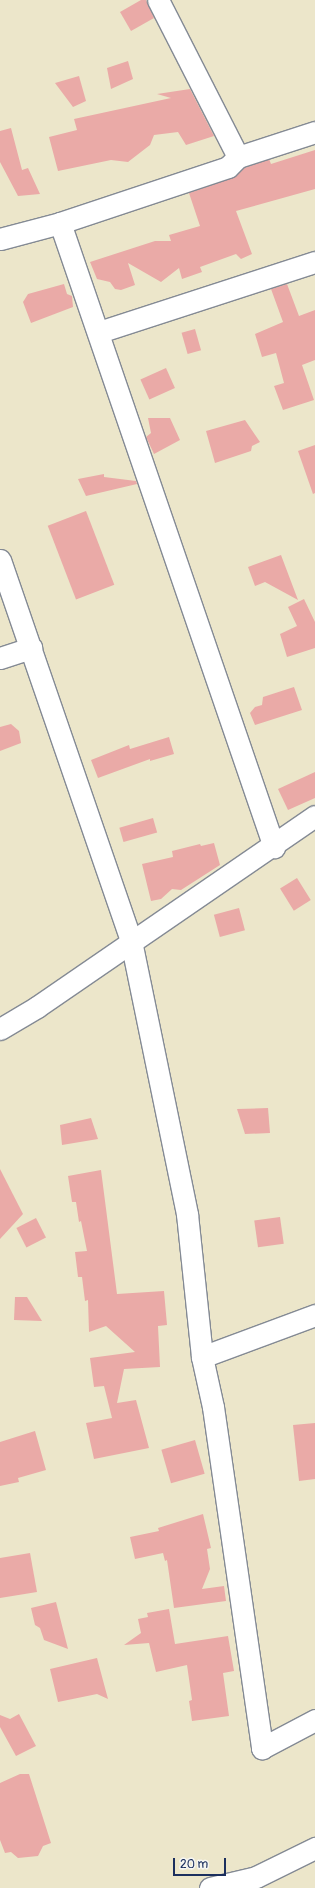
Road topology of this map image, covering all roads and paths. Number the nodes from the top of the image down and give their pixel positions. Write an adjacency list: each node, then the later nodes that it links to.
1 (158, 0): 3 (street)
2 (315, 132): 3 (street)
3 (238, 157): 4 (street)
4 (60, 223): 5 (street); 7 (street)
5 (0, 239)
6 (315, 262): 7 (street)
7 (99, 332): 12 (street)
8 (0, 560): 9 (street)
9 (31, 648): 10 (street); 13 (street)
10 (0, 658)
11 (315, 816): 12 (street)
12 (274, 847): 13 (street)
13 (132, 941): 14 (street); 16 (street)
14 (0, 1029)
15 (315, 1315): 16 (street)
16 (202, 1357): 17 (street)
17 (315, 1720)
18 (315, 1848): 19 (street)
19 (210, 1888)

